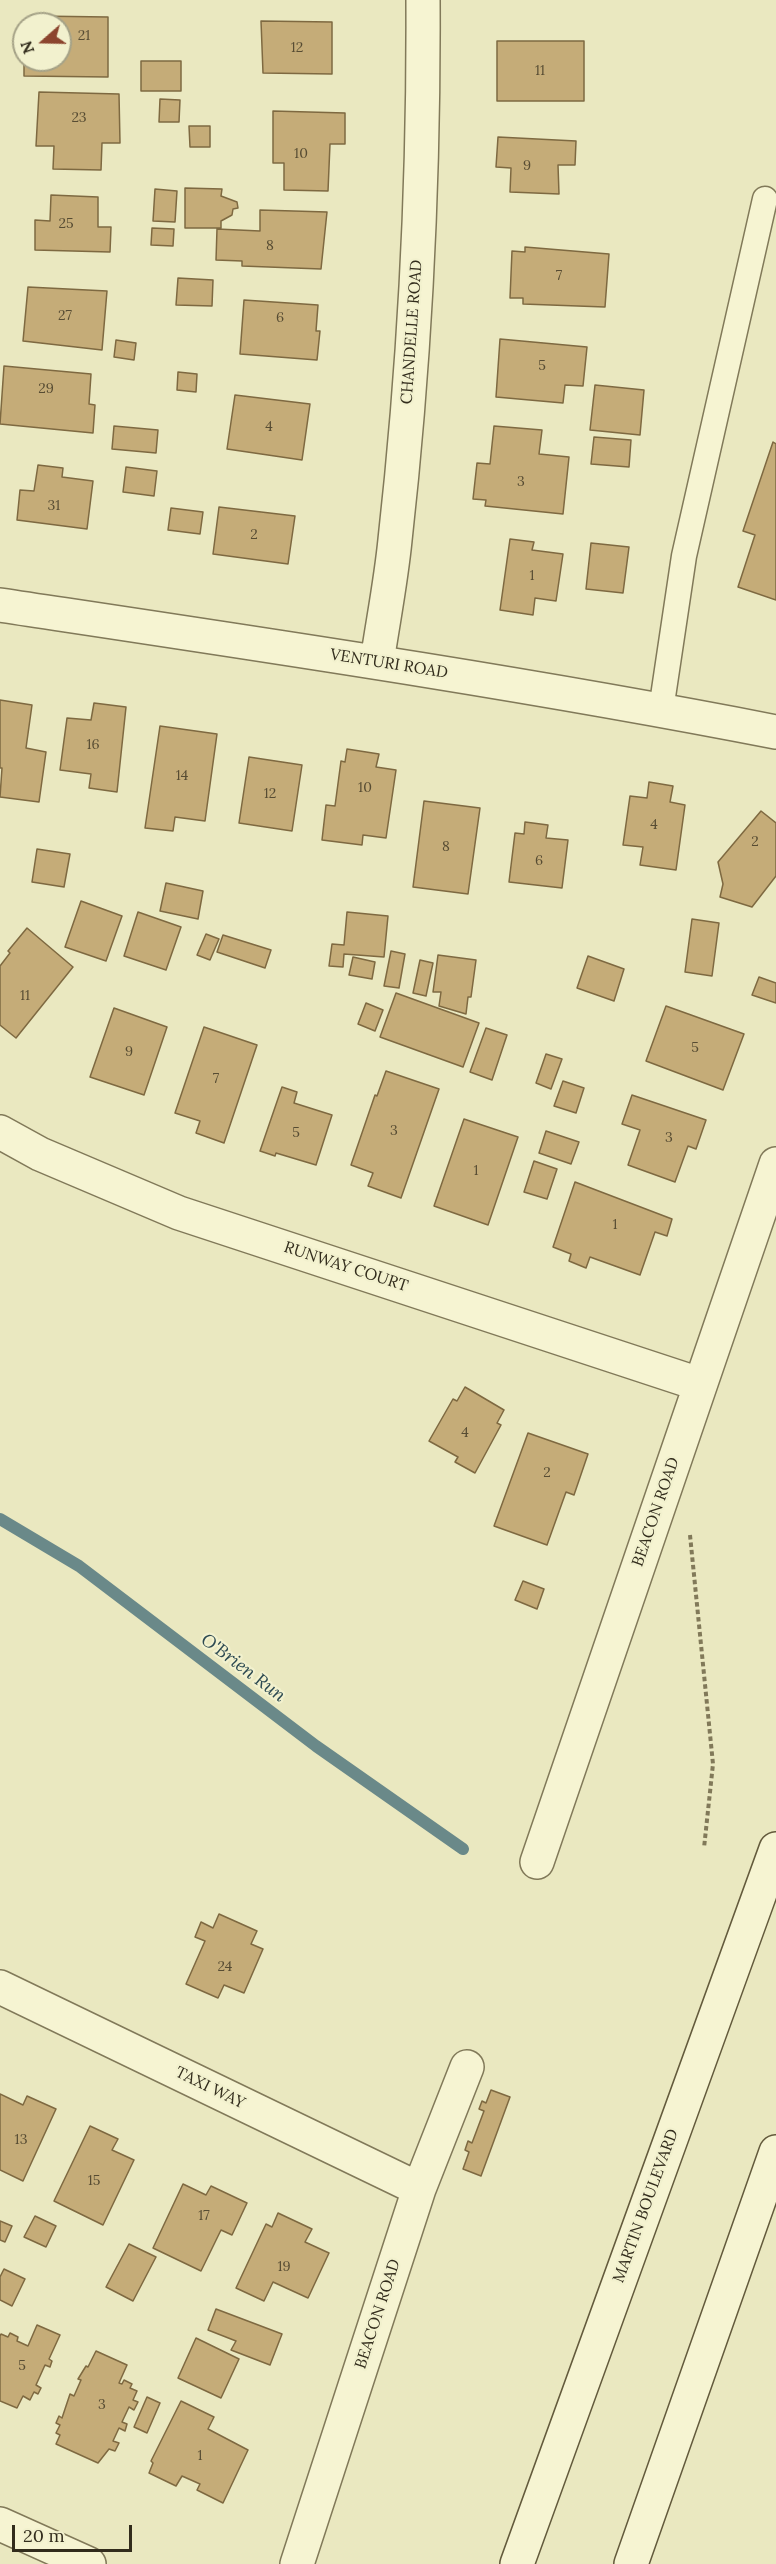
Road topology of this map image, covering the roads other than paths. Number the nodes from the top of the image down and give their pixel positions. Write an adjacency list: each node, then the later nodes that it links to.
1 (423, 0): 4 (street, CHANDELLE ROAD)
2 (765, 199): 5 (lane)
3 (0, 605): 4 (street, VENTURI ROAD)
4 (377, 662): 5 (street, VENTURI ROAD)
5 (661, 710): 6 (street, VENTURI ROAD)
6 (776, 732)
7 (0, 1132): 9 (street, RUNWAY COURT)
8 (776, 1164): 9 (street, BEACON ROAD)
9 (699, 1384): 11 (street, BEACON ROAD)
10 (776, 1849): 19 (street, MARTIN BOULEVARD)
11 (537, 1862)
12 (0, 1987): 15 (street, TAXI WAY)
13 (467, 2067): 15 (street, BEACON ROAD)
14 (776, 2152): 20 (street)
15 (419, 2188): 18 (street, BEACON ROAD)
16 (0, 2523): 17 (street)
17 (90, 2564)
18 (297, 2564)
19 (517, 2564)
20 (631, 2564)

